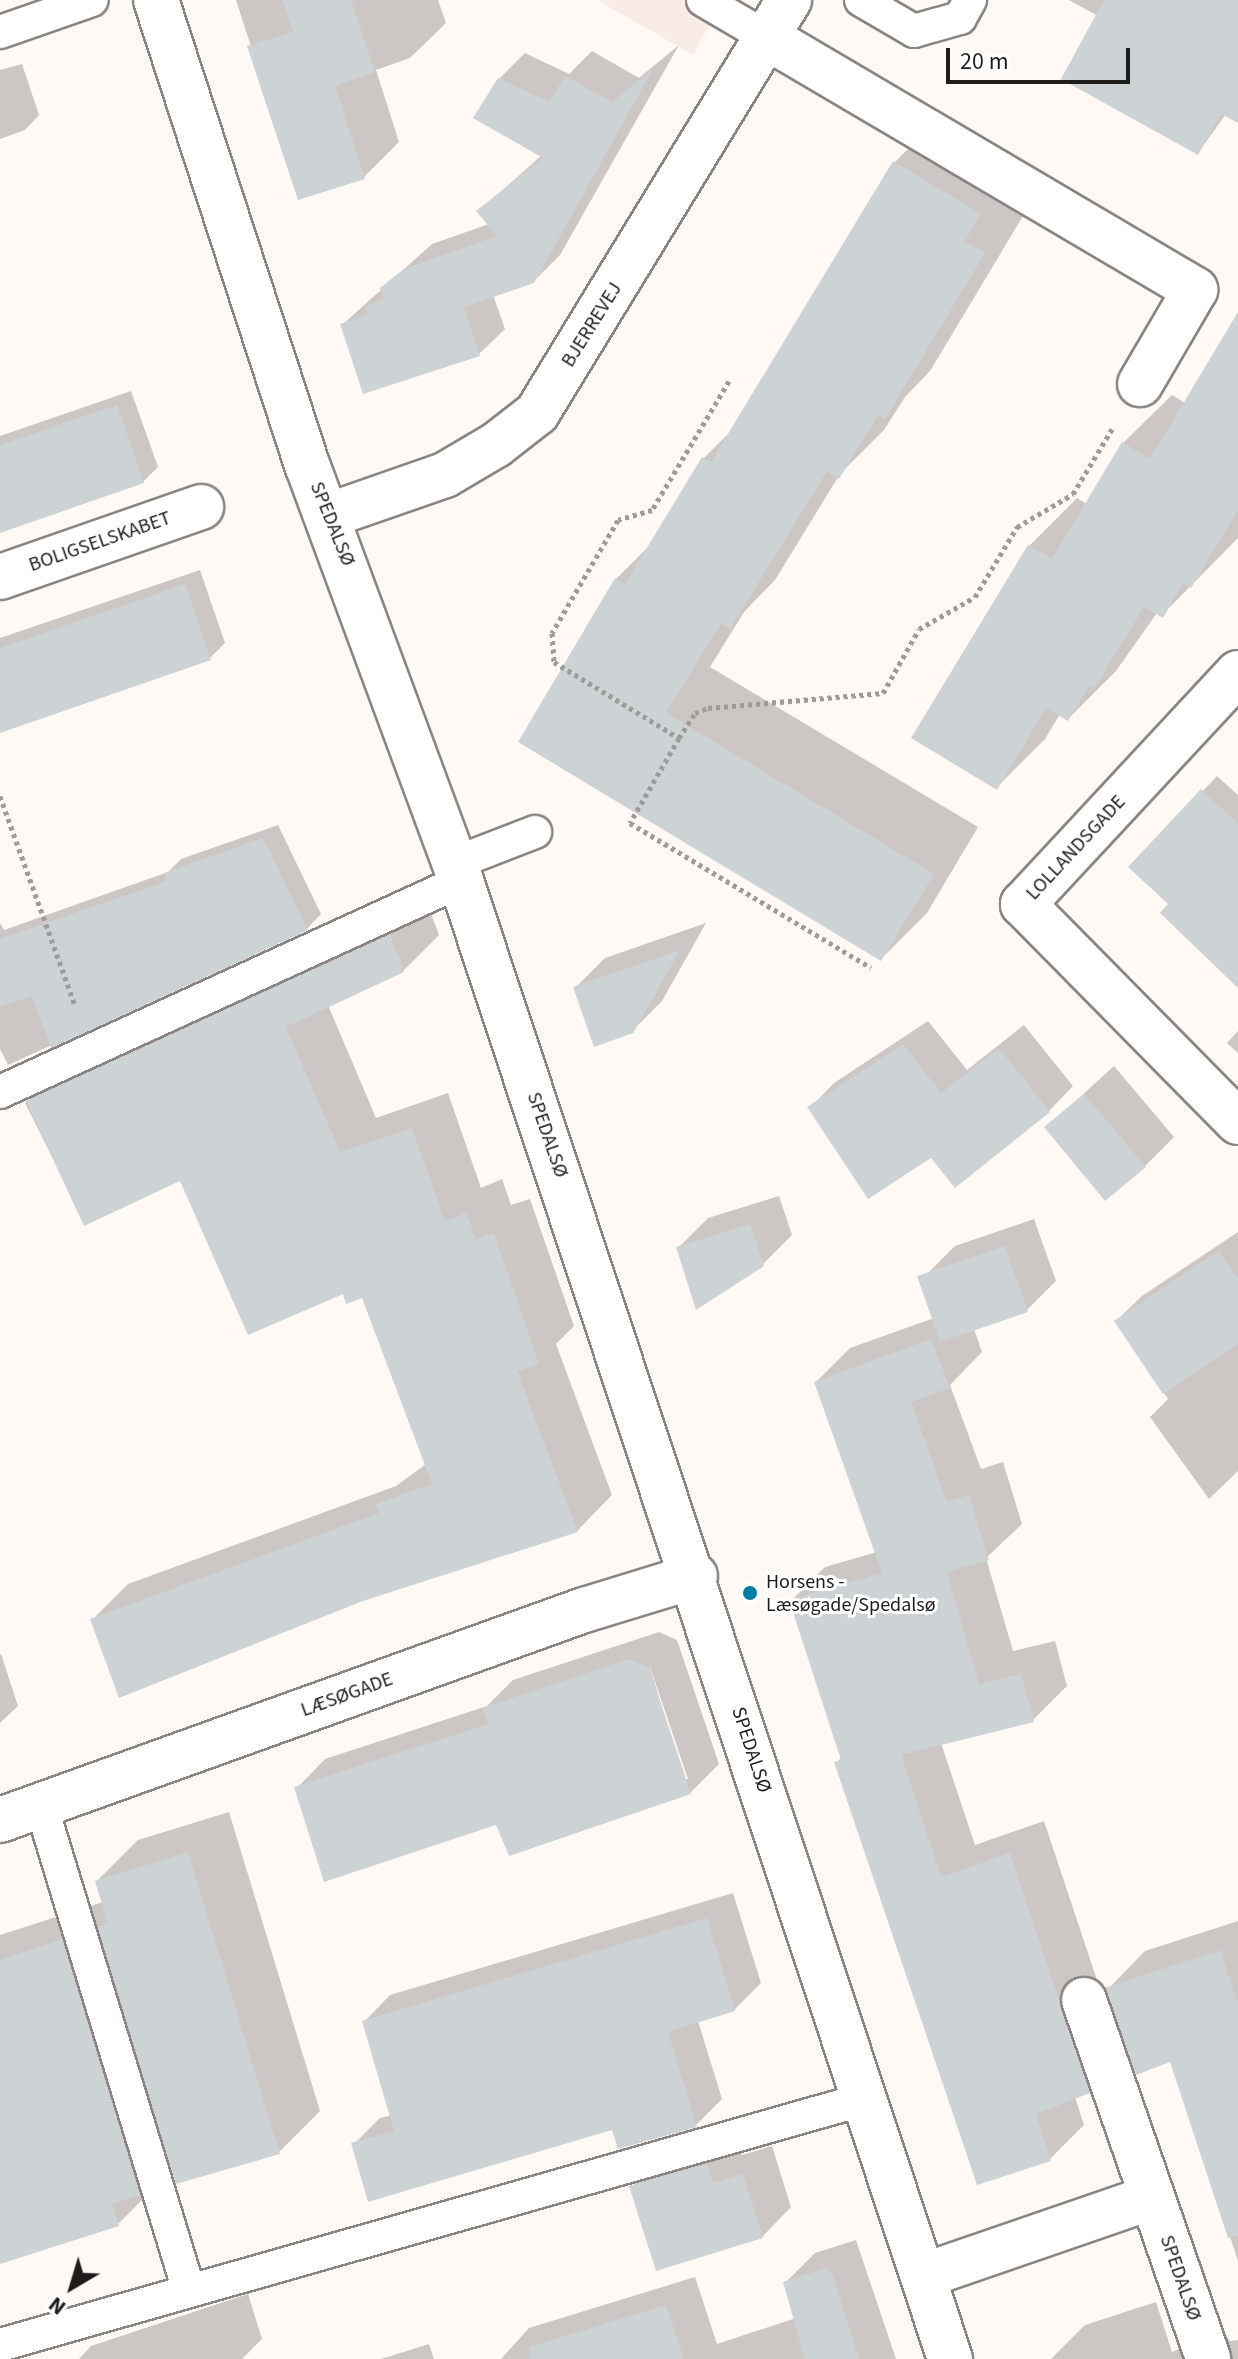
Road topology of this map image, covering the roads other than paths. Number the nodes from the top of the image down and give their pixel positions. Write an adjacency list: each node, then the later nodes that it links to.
1 (92, 0): 7 (lane)
2 (156, 0): 11 (street, SPEDALSØ)
3 (703, 0): 8 (lane)
4 (789, 0): 8 (street, BJERREVEJ)
5 (861, 0): 6 (lane)
6 (970, 0)
7 (0, 32)
8 (768, 38): 9 (street); 11 (street, BJERREVEJ)
9 (1140, 384)
10 (201, 507): 12 (street, BOLIGSELSKABET)
11 (330, 515): 15 (street, SPEDALSØ)
12 (0, 577)
13 (1238, 673): 17 (street, LOLLANDSGADE)
14 (535, 832): 15 (lane)
15 (458, 872): 16 (lane); 18 (street, SPEDALSØ)
16 (0, 1092)
17 (1238, 1122)
18 (695, 1576): 19 (street, LÆSØGADE); 22 (street, SPEDALSØ)
19 (41, 1805): 20 (street, LÆSØGADE); 25 (lane)
20 (0, 1820)
21 (1084, 2000): 23 (street, SPEDALSØ)
22 (865, 2099): 24 (street, SPEDALSØ); 25 (lane)
23 (1152, 2197): 24 (street); 28 (street, SPEDALSØ)
24 (923, 2276): 27 (street, SPEDALSØ)
25 (189, 2291): 26 (lane)
26 (0, 2345)
27 (950, 2359)
28 (1208, 2359)

